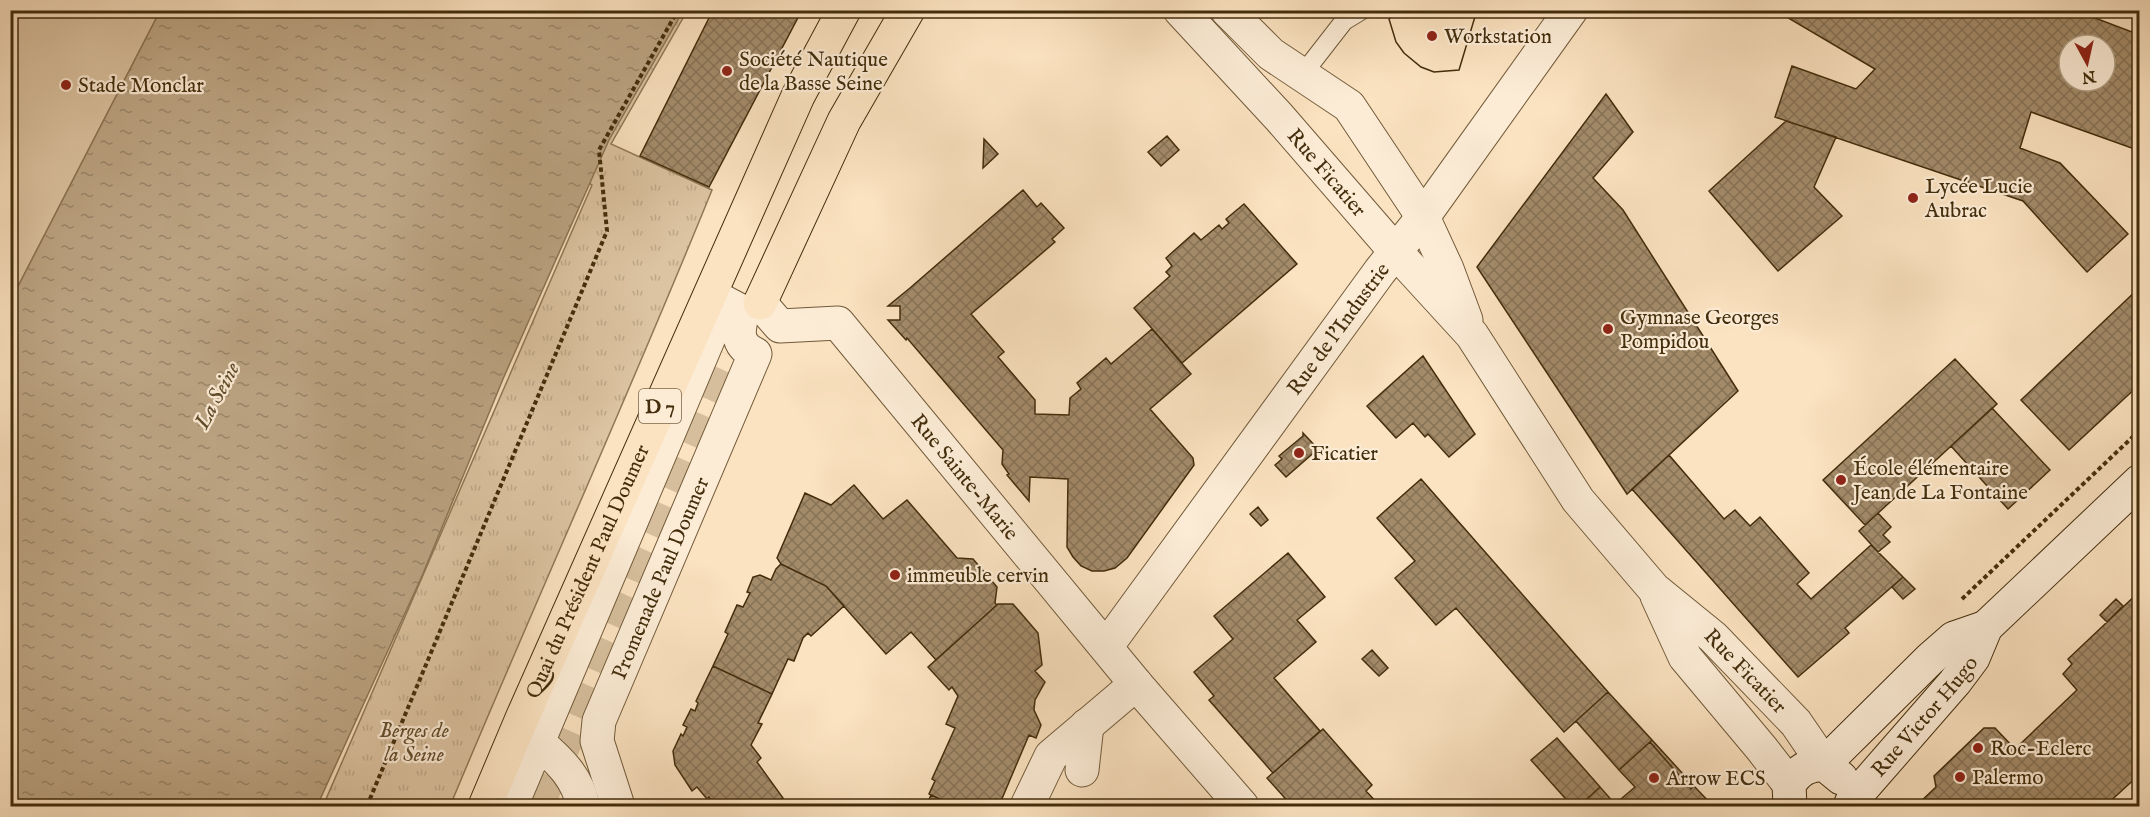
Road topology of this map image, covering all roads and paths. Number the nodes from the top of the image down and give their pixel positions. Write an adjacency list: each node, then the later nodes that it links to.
1 (678, 10): 28 (path)
2 (844, 10): 29 (main road, Quai du Président Paul Doumer / D 7)
3 (908, 10): 12 (main road)
4 (1180, 10): 11 (street, Rue Ficatier)
5 (1227, 10): 9 (street, Rue Ficatier)
6 (1362, 10): 8 (lane)
7 (1571, 10): 10 (street, Rue de l'Industrie)
8 (1343, 16): 9 (lane)
9 (1302, 75): 10 (street, Rue Ficatier)
10 (1424, 217): 11 (street, Rue de l'Industrie); 13 (street, Rue Ficatier)
11 (1396, 252): 13 (street, Rue Ficatier); 19 (street, Rue de l'Industrie)
12 (760, 303): 19 (street, Rue Sainte-Marie)
13 (1472, 335): 17 (street, Rue Ficatier)
14 (684, 398): 15 (street); 15 (street, Promenade Paul Doumer); 22 (street)
15 (728, 418): 26 (street, Promenade Paul Doumer)
16 (2139, 481): 18 (street, Rue Victor Hugo)
17 (1654, 589): 23 (street, Rue Ficatier); 25 (street, Rue Ficatier)
18 (1986, 627): 23 (street, Rue Victor Hugo); 27 (street, Rue Victor Hugo)
19 (1106, 647): 20 (street, Rue Sainte-Marie)
20 (1136, 684): 21 (street); 32 (street, Rue Sainte-Marie)
21 (1087, 725): 24 (street); 31 (street)
22 (539, 743): 26 (street); 30 (street)
23 (1824, 764): 25 (street); 27 (street, Rue Ficatier)
24 (1082, 770)
25 (1789, 795)
26 (597, 797)
27 (1852, 804)
28 (367, 807)
29 (485, 807)
30 (511, 807)
31 (1027, 807)
32 (1242, 807)

